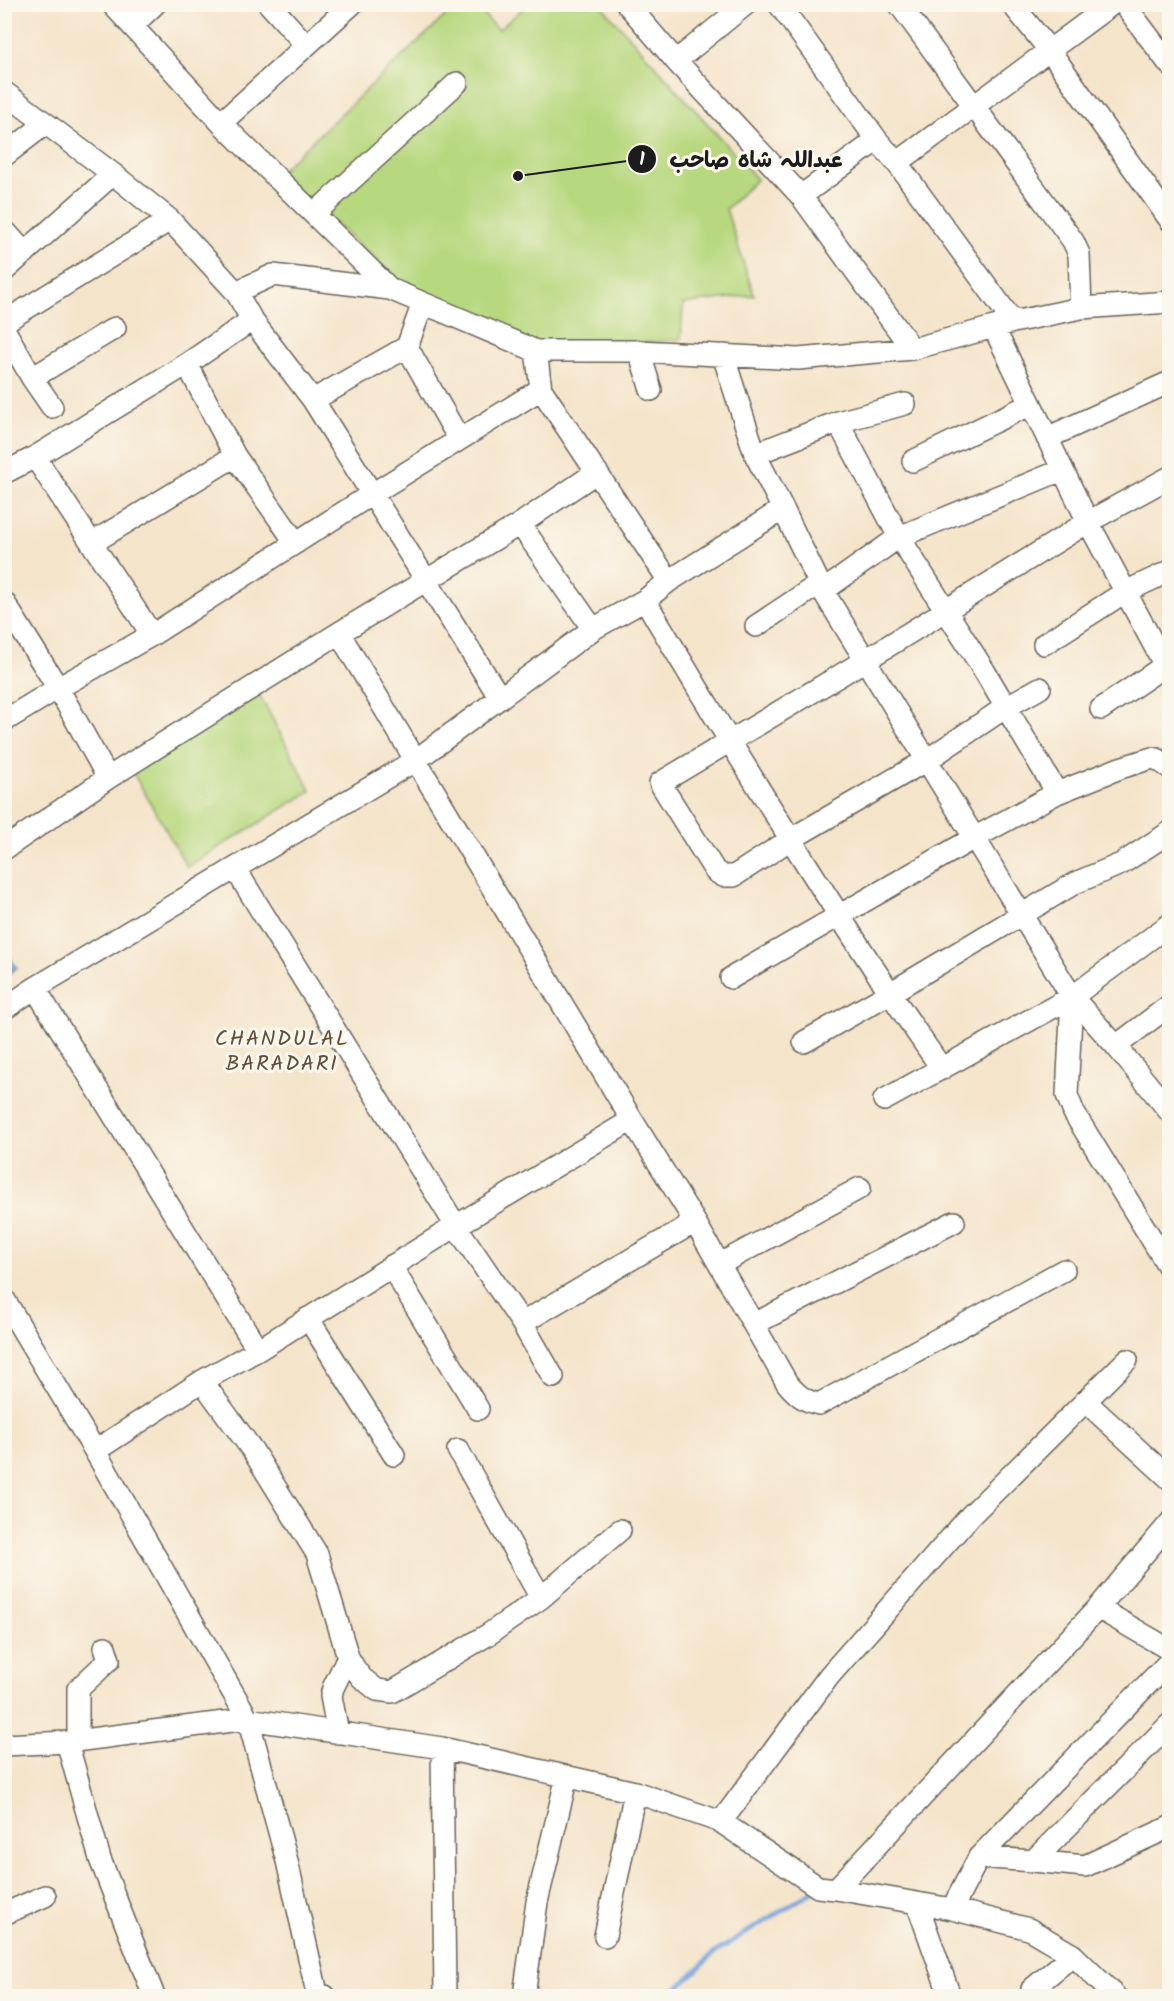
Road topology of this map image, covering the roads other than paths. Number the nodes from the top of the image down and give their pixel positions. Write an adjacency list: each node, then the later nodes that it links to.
1 (112, 4): 12 (street)
2 (155, 4): 12 (street)
3 (269, 4): 13 (street)
4 (352, 4): 13 (street)
5 (627, 4): 15 (street)
6 (746, 4): 15 (street)
7 (779, 4): 22 (street)
8 (898, 4): 19 (street)
9 (1012, 4): 14 (street)
10 (1112, 4): 14 (street)
11 (1124, 4): 16 (street)
12 (132, 26): 20 (street)
13 (306, 45): 20 (street)
14 (1050, 51): 19 (street); 29 (street)
15 (676, 61): 26 (street)
16 (1170, 65)
17 (457, 83): 27 (street)
18 (4, 92): 21 (street)
19 (973, 107): 24 (street); 37 (street)
20 (221, 123): 27 (street)
21 (45, 124): 23 (street); 25 (street)
22 (877, 140): 24 (street); 26 (street)
23 (4, 156)
24 (897, 163): 40 (street)
25 (113, 174): 28 (street); 31 (street)
26 (801, 196): 44 (street)
27 (314, 214): 33 (street)
28 (170, 220): 34 (street); 39 (street)
29 (1170, 220)
30 (4, 230): 31 (street)
31 (24, 253): 32 (street)
32 (4, 271)
33 (390, 289): 34 (street); 36 (street)
34 (236, 292): 38 (street)
35 (1170, 302): 37 (street)
36 (423, 303): 43 (street); 45 (street)
37 (1081, 308): 40 (street)
38 (252, 320): 48 (street); 53 (street)
39 (4, 322)
40 (1003, 325): 44 (street); 55 (street)
41 (115, 328): 49 (street)
42 (4, 329): 49 (street)
43 (407, 347): 53 (street); 59 (street)
44 (912, 349): 47 (street)
45 (536, 351): 46 (street); 51 (street)
46 (639, 351): 47 (street); 52 (street)
47 (723, 355): 60 (street)
48 (187, 364): 61 (street); 62 (street)
49 (32, 378): 56 (street)
50 (1170, 382): 58 (street)
51 (541, 389): 59 (street); 66 (street)
52 (651, 390)
53 (313, 400): 68 (street)
54 (905, 404): 57 (street)
55 (1031, 405): 58 (street); 63 (street)
56 (52, 407)
57 (838, 422): 60 (street); 72 (street)
58 (1047, 438): 64 (street)
59 (459, 439): 68 (street)
60 (755, 454): 69 (street)
61 (235, 456): 73 (street); 74 (street)
62 (35, 457): 65 (street); 73 (street)
63 (913, 461)
64 (1062, 470): 70 (street); 72 (street)
65 (5, 471)
66 (597, 472): 71 (street); 77 (street)
67 (1170, 477): 70 (street)
68 (372, 494): 74 (street); 76 (street)
69 (783, 508): 77 (street); 78 (street)
70 (1088, 522): 79 (street); 82 (street)
71 (520, 524): 76 (street); 84 (street)
72 (899, 537): 78 (street); 82 (street)
73 (92, 543): 86 (street)
74 (296, 543): 86 (street)
75 (1170, 571): 79 (street)
76 (427, 581): 85 (street); 92 (street)
77 (669, 581): 80 (street)
78 (821, 588): 83 (street); 88 (street)
79 (1125, 592): 87 (street); 89 (street)
80 (645, 600): 84 (street); 96 (street)
81 (4, 602): 90 (street)
82 (945, 609): 88 (street); 93 (street)
83 (756, 626)
84 (593, 629): 92 (street)
85 (339, 633): 97 (street); 100 (street)
86 (152, 635): 90 (street)
87 (1044, 644)
88 (864, 661): 96 (street); 98 (street)
89 (1168, 667): 94 (street)
90 (58, 688): 95 (street); 100 (street)
91 (1040, 688): 93 (street)
92 (500, 698): 97 (street)
93 (1006, 707): 98 (street); 101 (street)
94 (1101, 709)
95 (4, 721)
96 (729, 741): 104 (street); 104 (street)
97 (416, 760): 106 (street); 121 (street)
98 (927, 760): 103 (street); 104 (street)
99 (1170, 768): 101 (street)
100 (108, 778): 105 (street)
101 (1057, 793): 103 (street)
102 (1170, 832): 108 (street)
103 (975, 838): 107 (street); 108 (street)
104 (791, 839): 107 (street)
105 (4, 849)
106 (236, 870): 111 (street); 125 (street)
107 (840, 915): 110 (street); 112 (street)
108 (1021, 915): 112 (street); 113 (street)
109 (1170, 924): 113 (street)
110 (731, 978)
111 (35, 988): 115 (street); 134 (street)
112 (890, 993): 116 (street); 118 (street)
113 (1072, 997): 117 (street); 118 (street); 128 (street)
114 (1170, 1005): 117 (street)
115 (4, 1009)
116 (804, 1041)
117 (1116, 1046): 120 (street)
118 (942, 1069): 119 (street)
119 (884, 1100)
120 (1167, 1105)
121 (632, 1120): 124 (street); 125 (street)
122 (860, 1188): 126 (street)
123 (954, 1221): 133 (street)
124 (695, 1222): 126 (street); 132 (street)
125 (456, 1226): 127 (street); 132 (street)
126 (720, 1264): 133 (street)
127 (391, 1266): 131 (street); 139 (street)
128 (1170, 1269)
129 (1065, 1270): 133 (street)
130 (8, 1312): 140 (street)
131 (308, 1318): 134 (street); 142 (street)
132 (522, 1323): 136 (street)
133 (754, 1324)
134 (258, 1350): 137 (street)
135 (1127, 1360): 138 (street)
136 (553, 1377)
137 (202, 1381): 140 (street); 150 (street)
138 (1085, 1401): 143 (street); 160 (street)
139 (478, 1409)
140 (95, 1450): 152 (street)
141 (458, 1450): 146 (street)
142 (394, 1455)
143 (1170, 1479)
144 (1170, 1523): 147 (street)
145 (620, 1530): 146 (street)
146 (541, 1598): 150 (street)
147 (1098, 1608): 149 (street); 164 (street)
148 (105, 1647): 155 (street)
149 (1170, 1650)
150 (348, 1658): 154 (street)
151 (1170, 1661): 162 (street)
152 (248, 1719): 154 (street); 155 (street); 172 (street)
153 (1170, 1724): 163 (street)
154 (338, 1733): 157 (street)
155 (72, 1742): 156 (street); 173 (street)
156 (4, 1745)
157 (442, 1748): 158 (street); 174 (street)
158 (567, 1776): 159 (street); 175 (street)
159 (635, 1792): 160 (street); 169 (street)
160 (721, 1822): 164 (street)
161 (1170, 1827): 163 (street)
162 (979, 1857): 163 (street); 167 (street)
163 (1033, 1860)
164 (836, 1888): 166 (street)
165 (45, 1896): 168 (street)
166 (917, 1903): 167 (street); 176 (street)
167 (952, 1909): 170 (street)
168 (4, 1914)
169 (605, 1936)
170 (1072, 1955): 171 (street); 177 (street)
171 (1032, 1989)
172 (319, 1995)
173 (154, 1996)
174 (445, 1996)
175 (524, 1996)
176 (950, 1996)
177 (1116, 1996)

